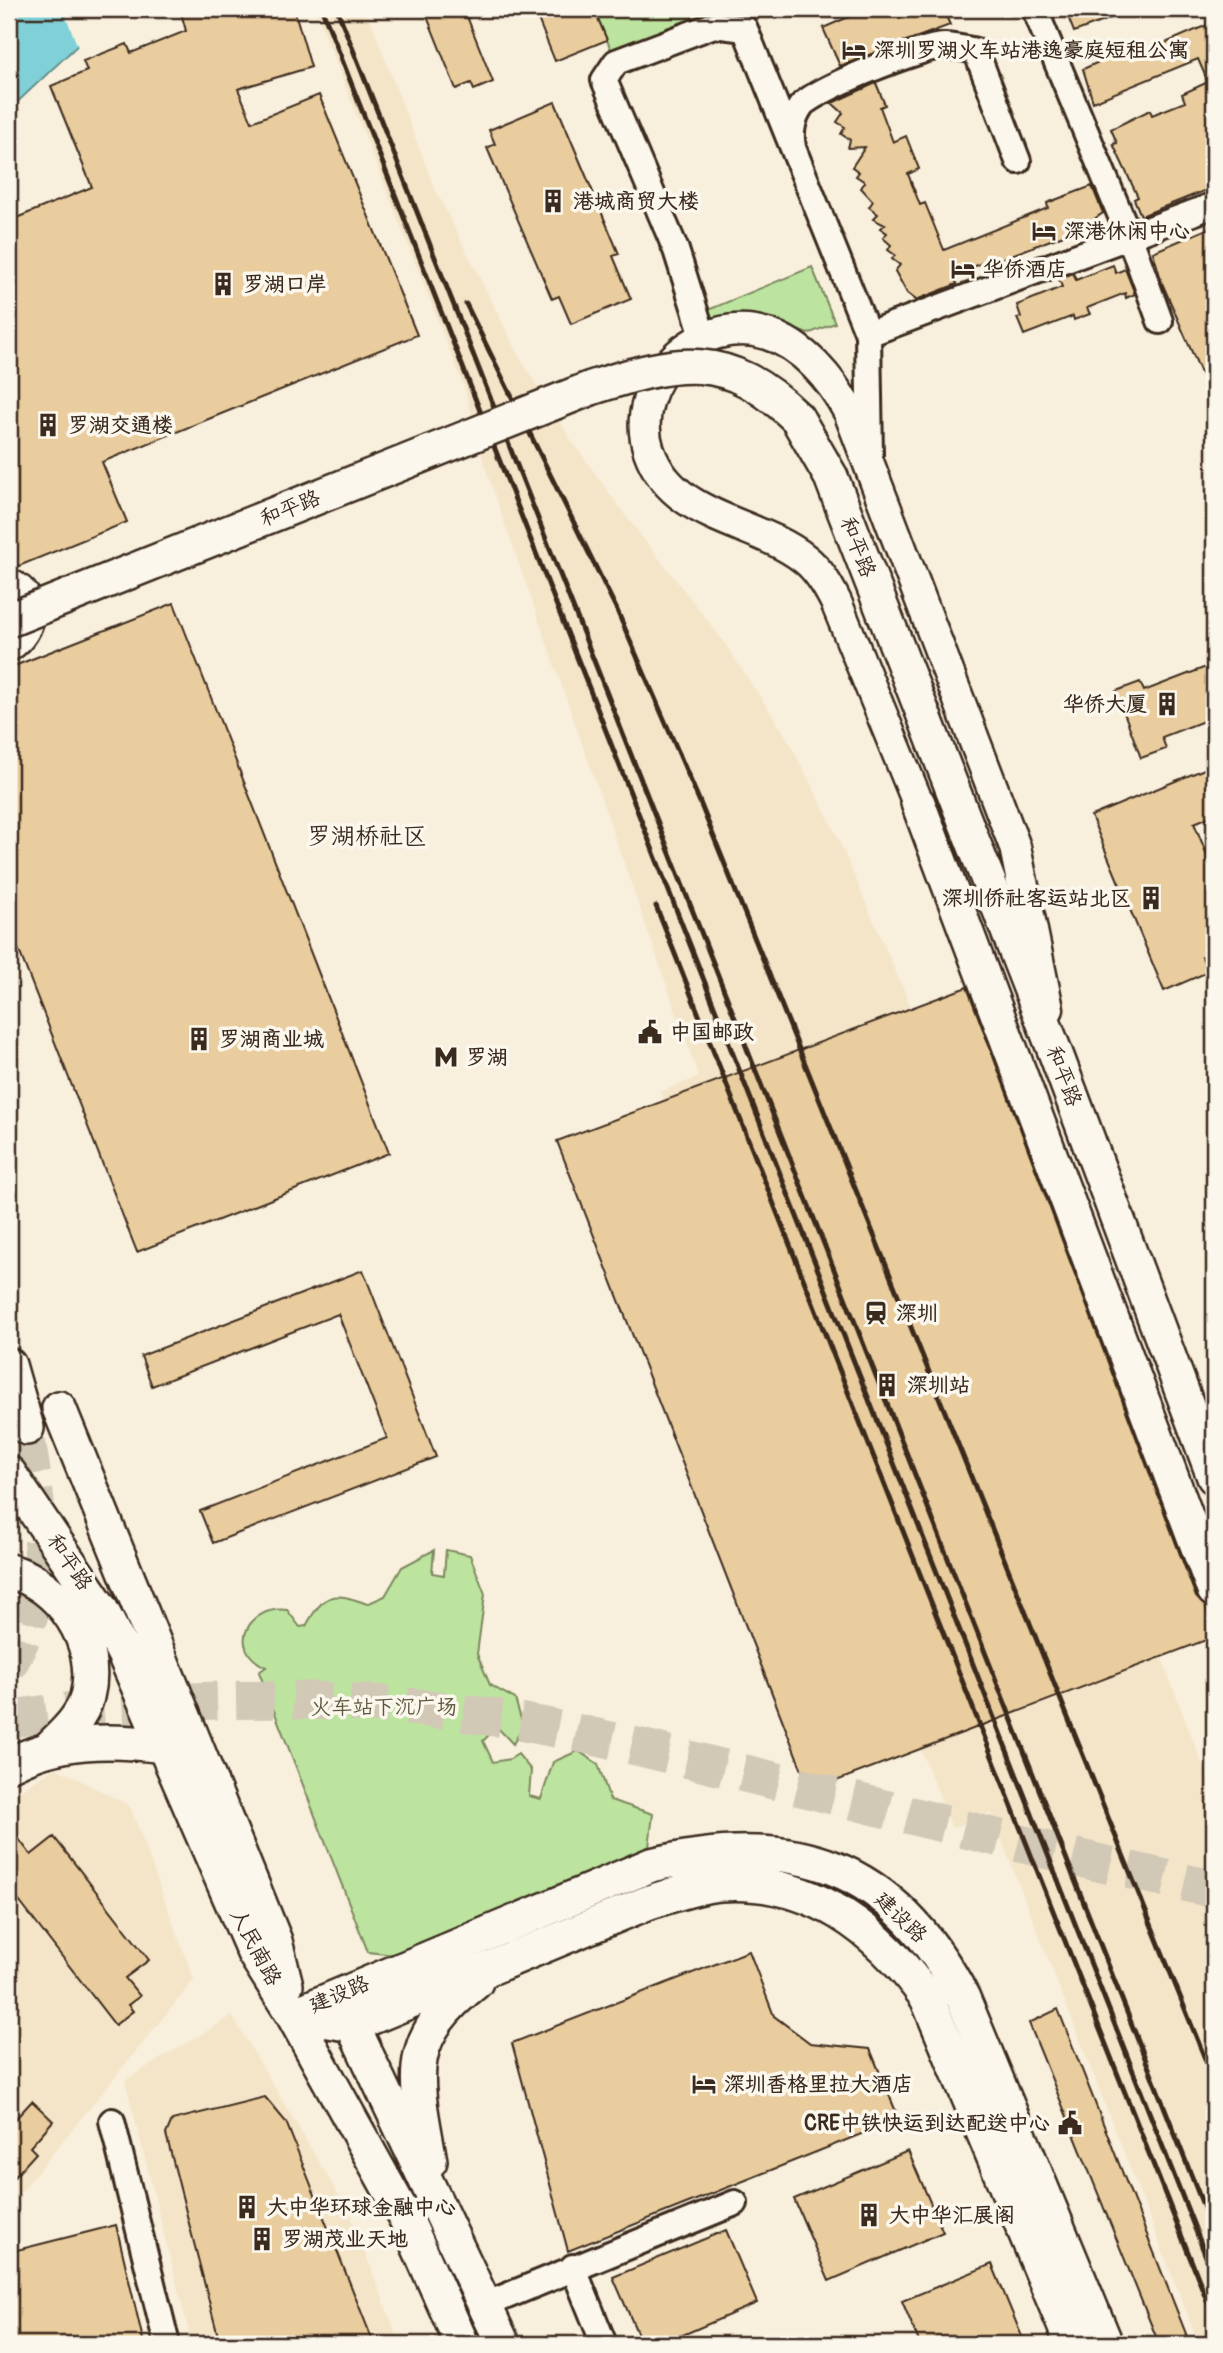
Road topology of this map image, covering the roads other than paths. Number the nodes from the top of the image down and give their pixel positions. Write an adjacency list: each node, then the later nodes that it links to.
1 (1035, 10): 5 (street)
2 (794, 155): 3 (street); 7 (street); 8 (street)
3 (1018, 161)
4 (1214, 205): 5 (street)
5 (1130, 238): 6 (street); 7 (street)
6 (1160, 321)
7 (868, 334): 9 (street)
8 (704, 339): 9 (street); 13 (street)
9 (870, 462): 14 (street)
10 (9, 586): 12 (main road)
11 (9, 620): 14 (main road, 和平路, bridge)
12 (9, 644)
13 (918, 803): 21 (main road, 和平路)
14 (1057, 1057): 19 (main road, 和平路)
15 (9, 1365): 17 (main road)
16 (59, 1408): 28 (main road)
17 (27, 1428)
18 (9, 1473): 22 (main road, 和平路)
19 (1214, 1477)
20 (9, 1571): 24 (main road)
21 (1214, 1590)
22 (124, 1654): 23 (main road, 人民南路)
23 (163, 1745): 24 (main road); 28 (main road, 人民南路)
24 (48, 1749): 25 (main road)
25 (9, 1765)
26 (499, 1963): 29 (main road, 建设路); 31 (main road); 39 (main road, 建设路)
27 (337, 1994): 28 (main road, 建设路); 29 (main road); 40 (main road, 建设路)
28 (293, 2015): 29 (main road, 建设路); 36 (main road, 人民南路)
29 (353, 2025): 31 (main road)
30 (112, 2121): 35 (street)
31 (438, 2201): 34 (main road)
32 (736, 2203): 33 (street)
33 (573, 2267): 34 (street); 38 (street)
34 (487, 2304): 37 (main road)
35 (167, 2344)
36 (462, 2344)
37 (503, 2344)
38 (604, 2344)
39 (1072, 2344)
40 (1106, 2344)

